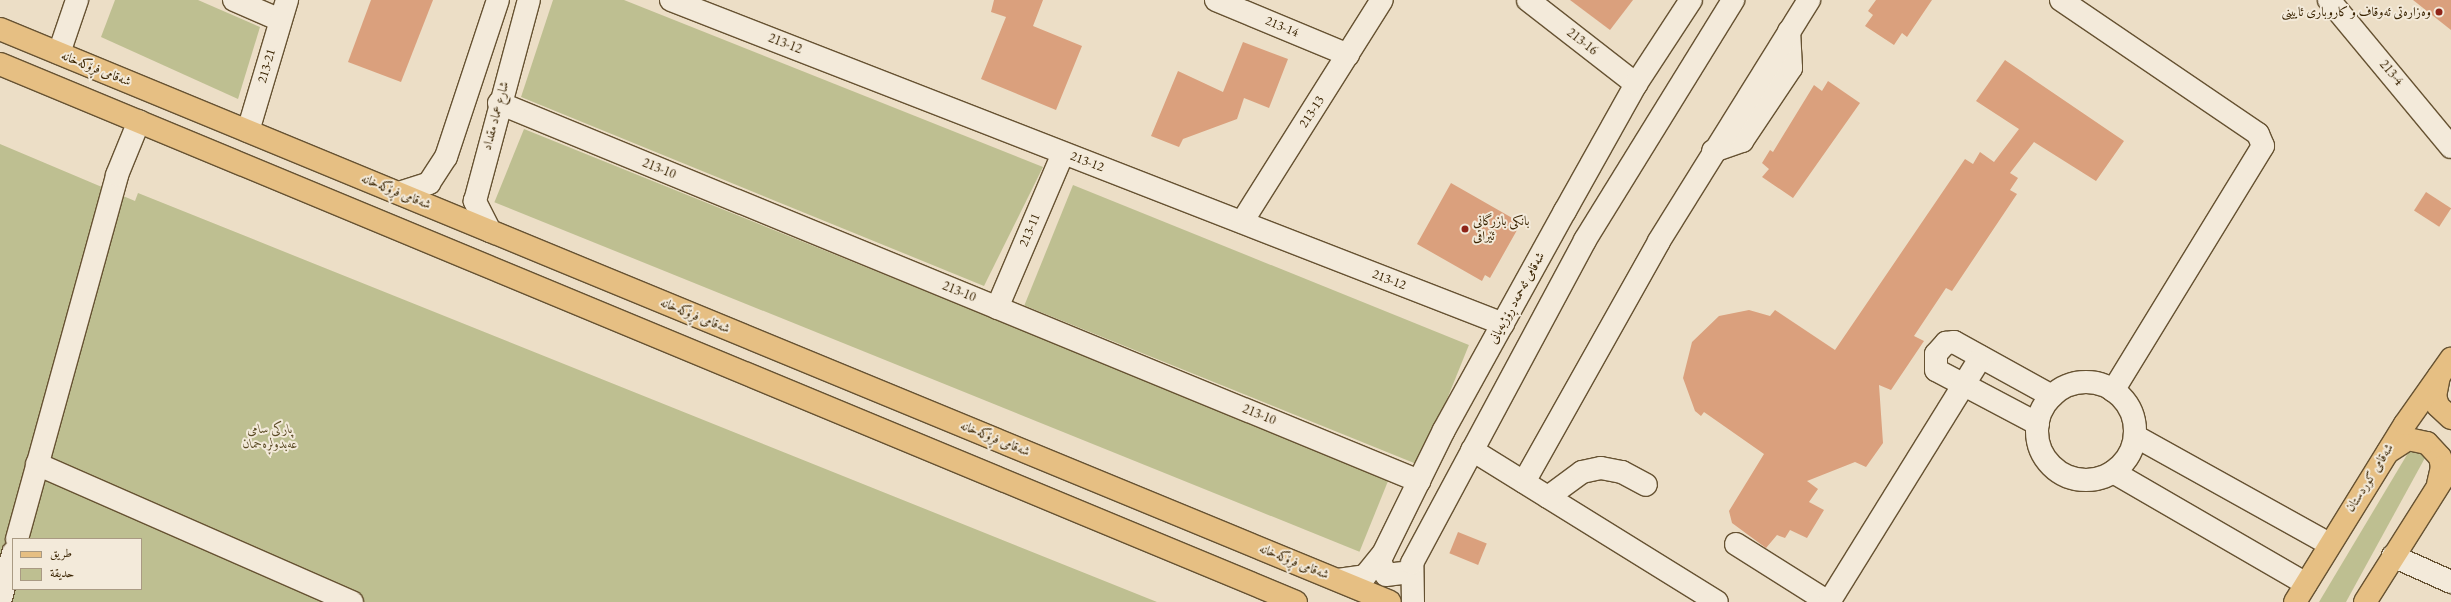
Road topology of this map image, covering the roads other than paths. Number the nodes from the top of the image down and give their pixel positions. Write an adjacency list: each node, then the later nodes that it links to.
1 (78, 0): 17 (street)
2 (234, 0): 15 (street)
3 (498, 0): 27 (street)
4 (529, 0): 21 (street, شارع عماد مقداد)
5 (671, 0): 14 (street, 213-12)
6 (1216, 0): 18 (street, 213-14)
7 (1382, 0): 18 (street, 213-13)
8 (1528, 0): 20 (street, 213-16)
9 (1691, 0): 20 (street, شەقامی ئەحمەد ڕۆژبەیانی)
10 (1733, 0): 28 (street)
11 (1809, 0): 47 (street)
12 (2061, 0): 36 (street)
13 (2339, 4): 24 (street, 213-4)
14 (718, 9): 25 (street, 213-12)
15 (284, 10): 23 (street, 213-21)
16 (0, 29): 17 (main road, شەقامی فڕۆکەخانە)
17 (59, 54): 23 (main road, شەقامی فڕۆکەخانە)
18 (1348, 55): 29 (street, 213-13)
19 (0, 64): 22 (main road)
20 (1636, 84): 26 (street, شەقامی ئەحمەد ڕۆژبەیانی)
21 (499, 103): 30 (street, شارع عماد مقداد); 31 (street, 213-10)
22 (139, 121): 43 (street); 63 (main road)
23 (248, 132): 27 (main road, شەقامی فڕۆکەخانە)
24 (2451, 148)
25 (1063, 153): 29 (street, 213-12); 31 (street, 213-11)
26 (1576, 193): 28 (street); 32 (street, شەقامی ئەحمەد ڕۆژبەیانی)
27 (399, 194): 30 (main road, شەقامی فڕۆکەخانە)
28 (1604, 208): 41 (street)
29 (1242, 222): 32 (street, 213-12)
30 (490, 231): 58 (main road, شەقامی فڕۆکەخانە)
31 (997, 308): 46 (street, 213-10)
32 (1503, 324): 46 (street, شەقامی ئەحمەد ڕۆژبەیانی)
33 (1981, 357): 35 (street); 35 (street); 37 (street)
34 (2445, 367): 38 (main road); 42 (main road, شەقامی کوردستان)
35 (1964, 385): 39 (street); 67 (street)
36 (2113, 391): 37 (street); 40 (street)
37 (2052, 396): 39 (street)
38 (2451, 418)
39 (2038, 424): 45 (street)
40 (2135, 436): 45 (street); 53 (street)
41 (1472, 450): 47 (street); 57 (street)
42 (2385, 455): 49 (main road); 53 (main road, شەقامی کوردستان)
43 (37, 464): 51 (street); 62 (street)
44 (2451, 466): 49 (main road)
45 (2113, 472): 60 (street)
46 (1419, 481): 56 (street, شەقامی ئەحمەد ڕۆژبەیانی)
47 (1524, 482): 50 (street)
48 (1646, 485): 50 (street)
49 (2438, 485): 54 (main road)
50 (1548, 497): 66 (street)
51 (17, 538)
52 (1736, 544): 67 (street)
53 (2329, 544): 60 (main road, شەقامی کوردستان)
54 (2393, 556): 59 (street); 68 (main road)
55 (12, 557): 61 (street)
56 (1379, 559): 57 (street); 58 (street, شەقامی ئەحمەد ڕۆژبەیانی)
57 (1410, 572): 65 (street)
58 (1338, 580): 64 (main road, شەقامی فڕۆکەخانە)
59 (2451, 582)
60 (2300, 593)
61 (0, 602)
62 (352, 602)
63 (1296, 602)
64 (1390, 602)
65 (1413, 602)
66 (1717, 602)
67 (1829, 602)
68 (2365, 602)

